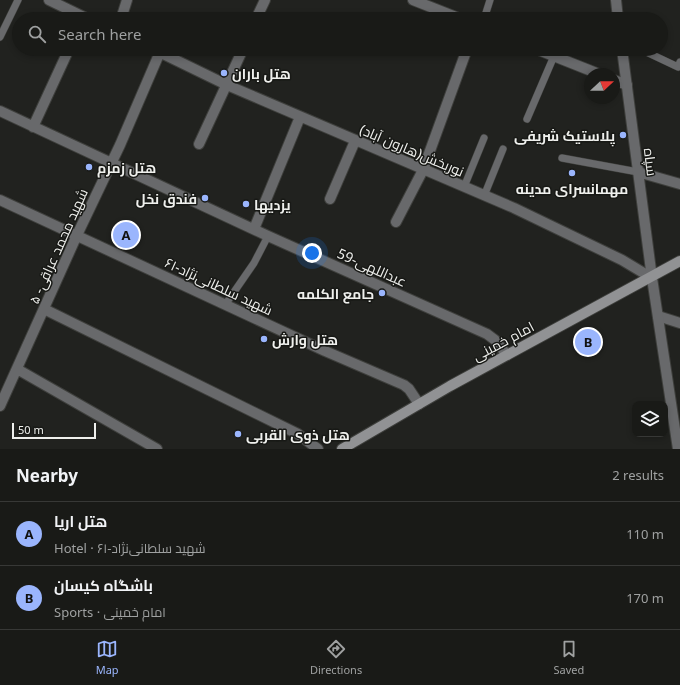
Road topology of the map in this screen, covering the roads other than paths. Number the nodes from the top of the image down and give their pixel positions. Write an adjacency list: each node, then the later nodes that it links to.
1 (18, 0): 9 (lane)
2 (49, 0): 10 (street)
3 (127, 0): 11 (street)
4 (265, 0): 12 (street)
5 (490, 0): 14 (lane)
6 (616, 0): 15 (street)
7 (420, 1): 13 (street)
8 (12, 12): 16 (lane)
9 (12, 12)
10 (72, 12)
11 (123, 12)
12 (259, 12)
13 (445, 12)
14 (486, 12)
15 (617, 12)
16 (0, 37)
17 (66, 56): 33 (street)
18 (154, 56): 39 (street, شهید محمد عراقی- ۵)
19 (166, 56): 28 (street, نوربخش(هارون آباد))
20 (240, 56): 28 (street)
21 (464, 56): 40 (street)
22 (554, 56): 26 (street); 32 (lane)
23 (623, 56): 29 (street, سپاه)
24 (655, 56): 25 (lane)
25 (680, 62)
26 (584, 68)
27 (620, 82): 29 (street)
28 (227, 85): 31 (street, نوربخش(هارون آباد)); 36 (street)
29 (627, 85): 41 (street, سپاه)
30 (0, 111): 33 (street, عبداللهی-59)
31 (300, 117): 35 (street, نوربخش(هارون آباد)); 48 (street)
32 (527, 119)
33 (33, 127): 39 (street, عبداللهی-59)
34 (484, 138): 43 (lane)
35 (355, 141): 40 (street, نوربخش(هارون آباد)); 45 (street)
36 (199, 144)
37 (503, 148): 44 (lane)
38 (562, 158): 41 (lane)
39 (111, 162): 48 (street, عبداللهی-59); 49 (street, شهید محمد عراقی- ۵)
40 (423, 170): 43 (street, نوربخش(هارون آباد)); 47 (street)
41 (638, 172): 42 (street); 52 (street, سپاه)
42 (680, 184)
43 (464, 188): 44 (street, نوربخش(هارون آباد))
44 (484, 196): 52 (street, نوربخش(هارون آباد))
45 (330, 199)
46 (0, 200): 49 (street, شهید سلطانی‌نژاد-۶۱)
47 (396, 222)
48 (254, 229): 50 (street, عبداللهی-59)
49 (77, 236): 53 (street, شهید سلطانی‌نژاد-۶۱); 54 (street, شهید محمد عراقی- ۵)
50 (268, 236): 53 (lane); 57 (street, عبداللهی-59)
51 (680, 261): 52 (main road, امام خمینی)
52 (652, 278): 55 (street, سپاه); 57 (main road, امام خمینی)
53 (225, 305): 59 (street, شهید سلطانی‌نژاد-۶۱)
54 (44, 309): 58 (street, شهید محمد عراقی- ۵); 62 (street)
55 (658, 316): 56 (street); 64 (street, سپاه)
56 (680, 323)
57 (507, 355): 59 (main road, امام خمینی)
58 (17, 369): 60 (street, شهید محمد عراقی- ۵); 61 (street)
59 (419, 404): 63 (main road, امام خمینی)
60 (0, 406)
61 (158, 449)
62 (318, 449)
63 (342, 449)
64 (678, 449)

